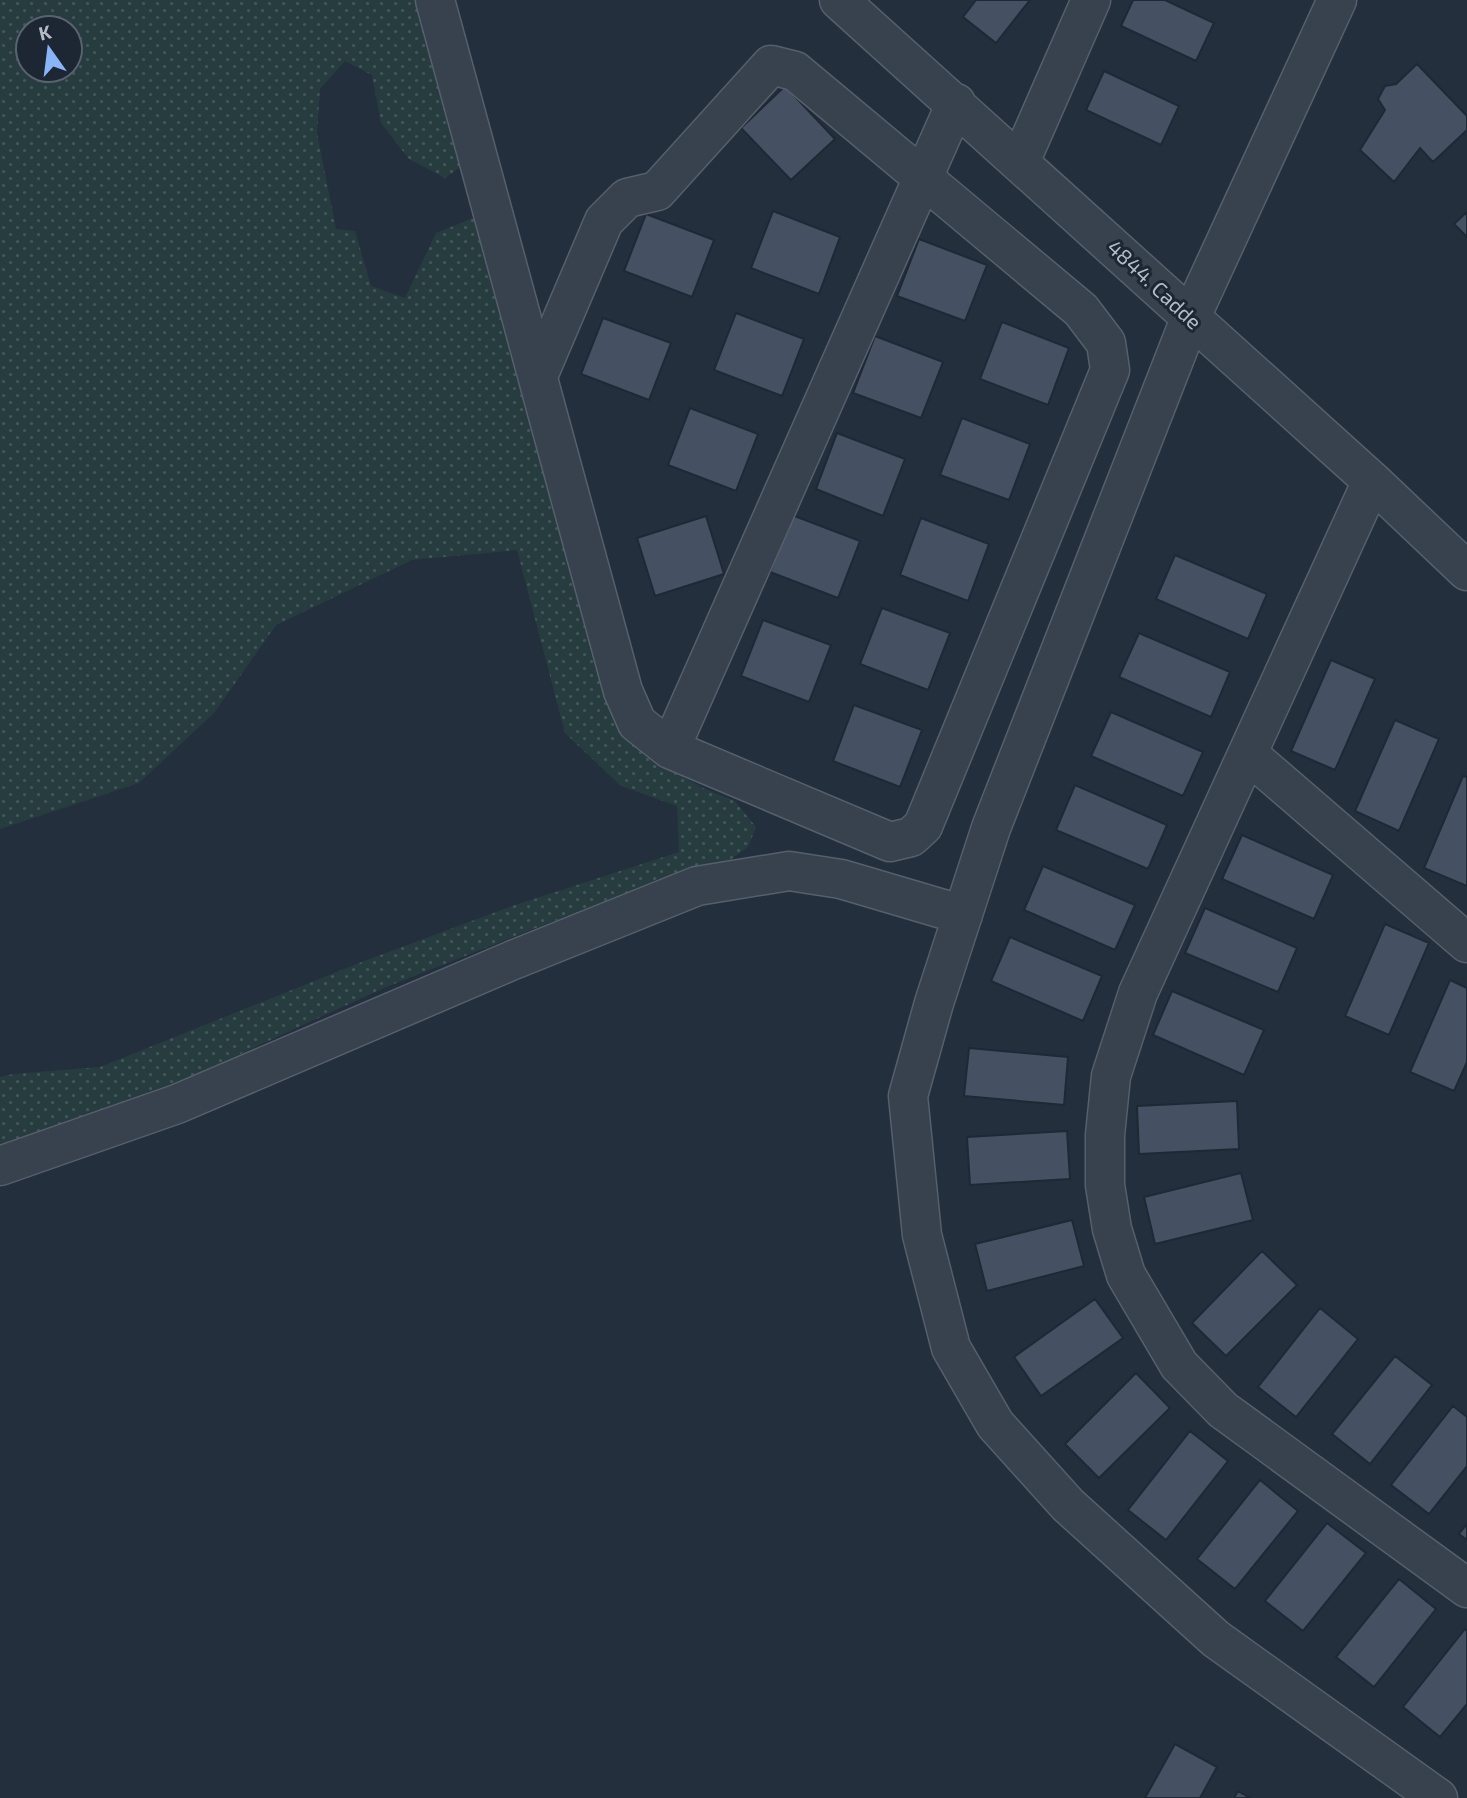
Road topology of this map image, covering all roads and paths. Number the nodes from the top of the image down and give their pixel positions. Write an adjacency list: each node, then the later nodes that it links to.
1 (435, 0): 9 (street)
2 (839, 0): 5 (street, 4844. Cadde)
3 (1091, 0): 6 (street)
4 (1337, 0): 8 (street)
5 (956, 103): 6 (street, 4844. Cadde); 7 (street)
6 (1020, 162): 8 (street, 4844. Cadde)
7 (922, 178): 9 (street); 12 (street); 12 (street)
8 (1190, 319): 10 (street, 4844. Cadde); 14 (street)
9 (538, 376): 12 (street)
10 (1372, 481): 11 (street, 4844. Cadde); 13 (street)
11 (1467, 571)
12 (670, 750)
13 (1248, 754): 15 (street); 17 (street)
14 (962, 915): 16 (street); 18 (street)
15 (1467, 943)
16 (0, 1166)
17 (1467, 1588)
18 (1438, 1798)

